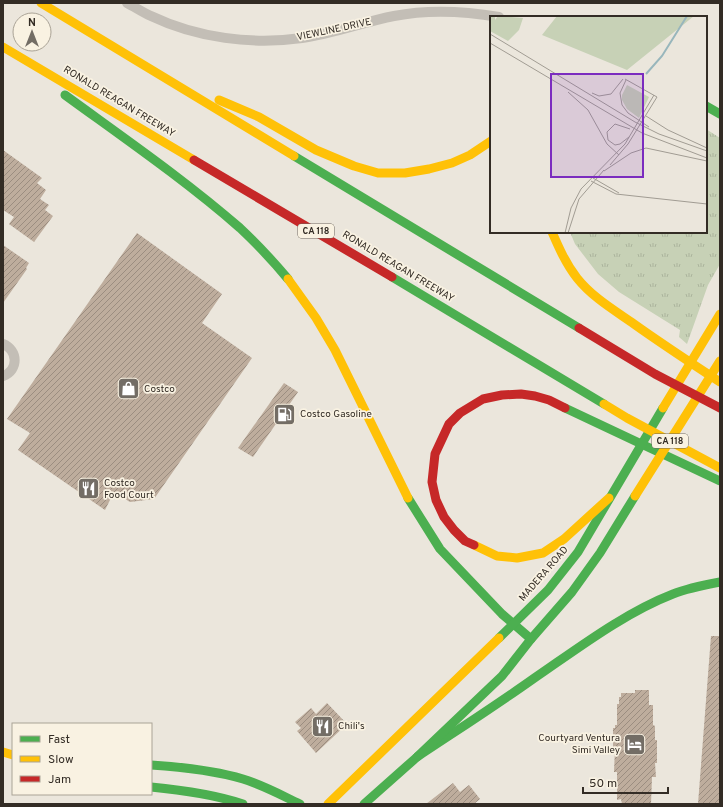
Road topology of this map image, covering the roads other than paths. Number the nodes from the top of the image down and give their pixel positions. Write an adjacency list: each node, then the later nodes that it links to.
1 (41, 3): 5 (main road)
2 (127, 3): 3 (street, VIEWLINE DRIVE)
3 (494, 16)
4 (3, 48): 16 (main road, RONALD REAGAN FREEWAY / CA 118); 20 (main road)
5 (156, 73): 8 (main road); 15 (main road)
6 (707, 107): 7 (main road)
7 (720, 114)
8 (490, 142)
9 (552, 233): 14 (main road)
10 (720, 314): 18 (main road, MADERA ROAD)
11 (3, 344): 13 (street)
12 (720, 361): 21 (main road)
13 (3, 376)
14 (720, 382)
15 (720, 408)
16 (716, 466)
17 (720, 481): 18 (main road)
18 (609, 498): 20 (main road, MADERA ROAD)
19 (720, 582): 22 (main road)
20 (514, 624): 21 (main road); 27 (main road, MADERA ROAD)
21 (531, 639): 22 (main road)
22 (417, 757): 28 (main road)
23 (152, 765): 26 (main road)
24 (152, 787): 25 (main road)
25 (243, 804)
26 (300, 804)
27 (328, 804)
28 (364, 804)

